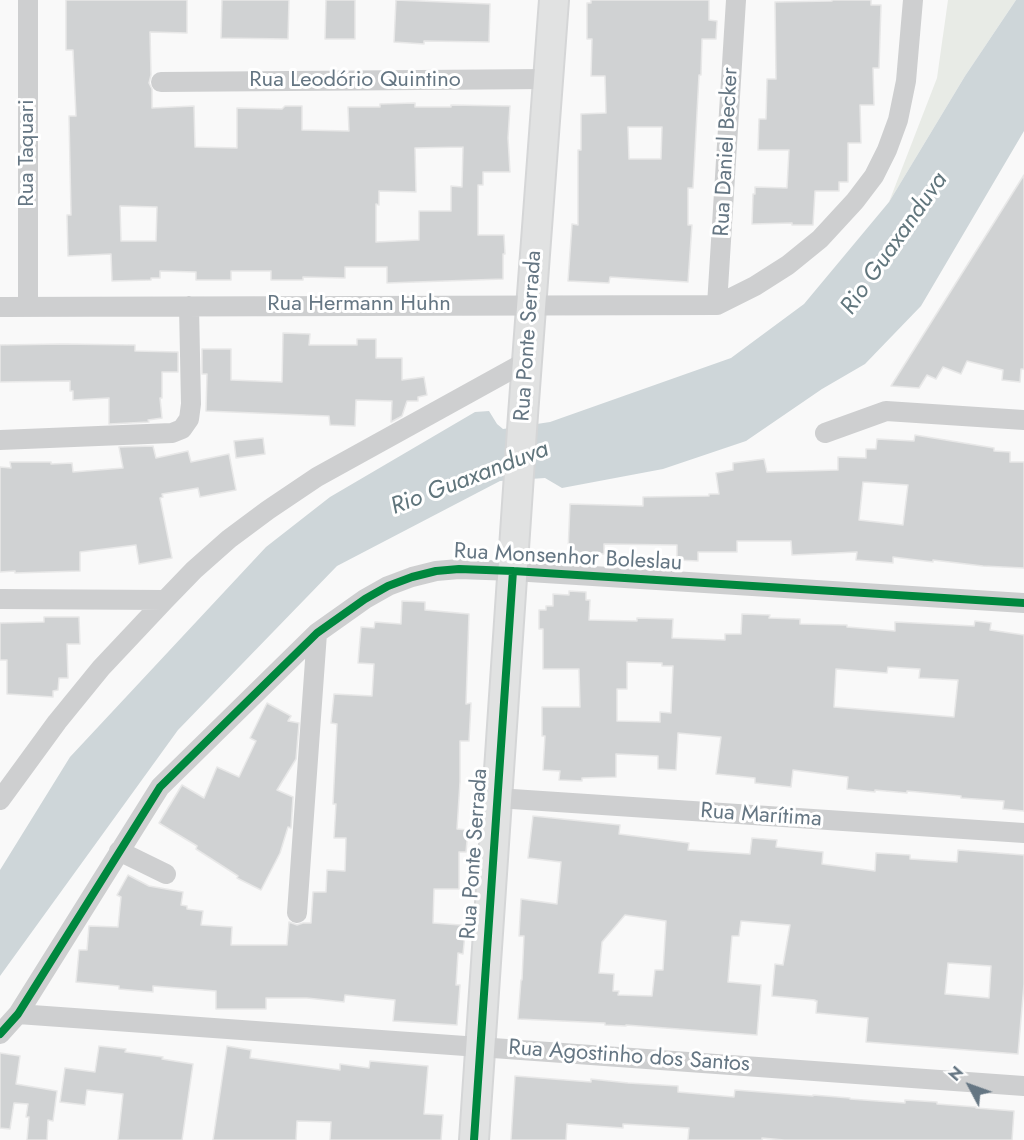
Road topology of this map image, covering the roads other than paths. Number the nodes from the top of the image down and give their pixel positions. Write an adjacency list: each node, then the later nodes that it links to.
1 (28, 0): 9 (street, Rua Taquari)
2 (554, 0): 5 (street, Rua Ponte Serrada)
3 (736, 0): 8 (street, Rua Daniel Becker)
4 (913, 0): 8 (street)
5 (548, 79): 6 (street, Rua Leodório Quintino); 7 (street, Rua Ponte Serrada)
6 (161, 82)
7 (531, 304): 8 (street, Rua Hermann Huhn); 10 (street, Rua Hermann Huhn); 12 (street, Rua Ponte Serrada)
8 (717, 305)
9 (28, 306): 10 (street, Rua Hermann Huhn); 11 (street, Rua Hermann Huhn)
10 (189, 306): 15 (street)
11 (0, 307)
12 (527, 361): 16 (street, Rua Ponte Serrada); 18 (street)
13 (1024, 420): 14 (street)
14 (825, 433)
15 (0, 440)
16 (513, 571): 19 (street, Rua Monsenhor Boleslau); 20 (street, Rua Monsenhor Boleslau); 22 (street, Rua Ponte Serrada)
17 (0, 599): 18 (street)
18 (165, 600): 21 (street)
19 (1024, 603)
20 (317, 633): 24 (street, Rua Monsenhor Boleslau); 26 (street)
21 (2, 793)
22 (497, 798): 23 (street, Rua Marítima); 29 (street, Rua Ponte Serrada)
23 (1024, 833)
24 (119, 851): 25 (street); 27 (street, Rua Monsenhor Boleslau)
25 (166, 874)
26 (297, 913)
27 (18, 1014): 28 (street, Rua Monsenhor Boleslau); 29 (street, Rua Agostinho dos Santos)
28 (0, 1034)
29 (480, 1047): 30 (street, Rua Agostinho dos Santos); 31 (street, Rua Ponte Serrada)
30 (1024, 1086)
31 (474, 1140)

